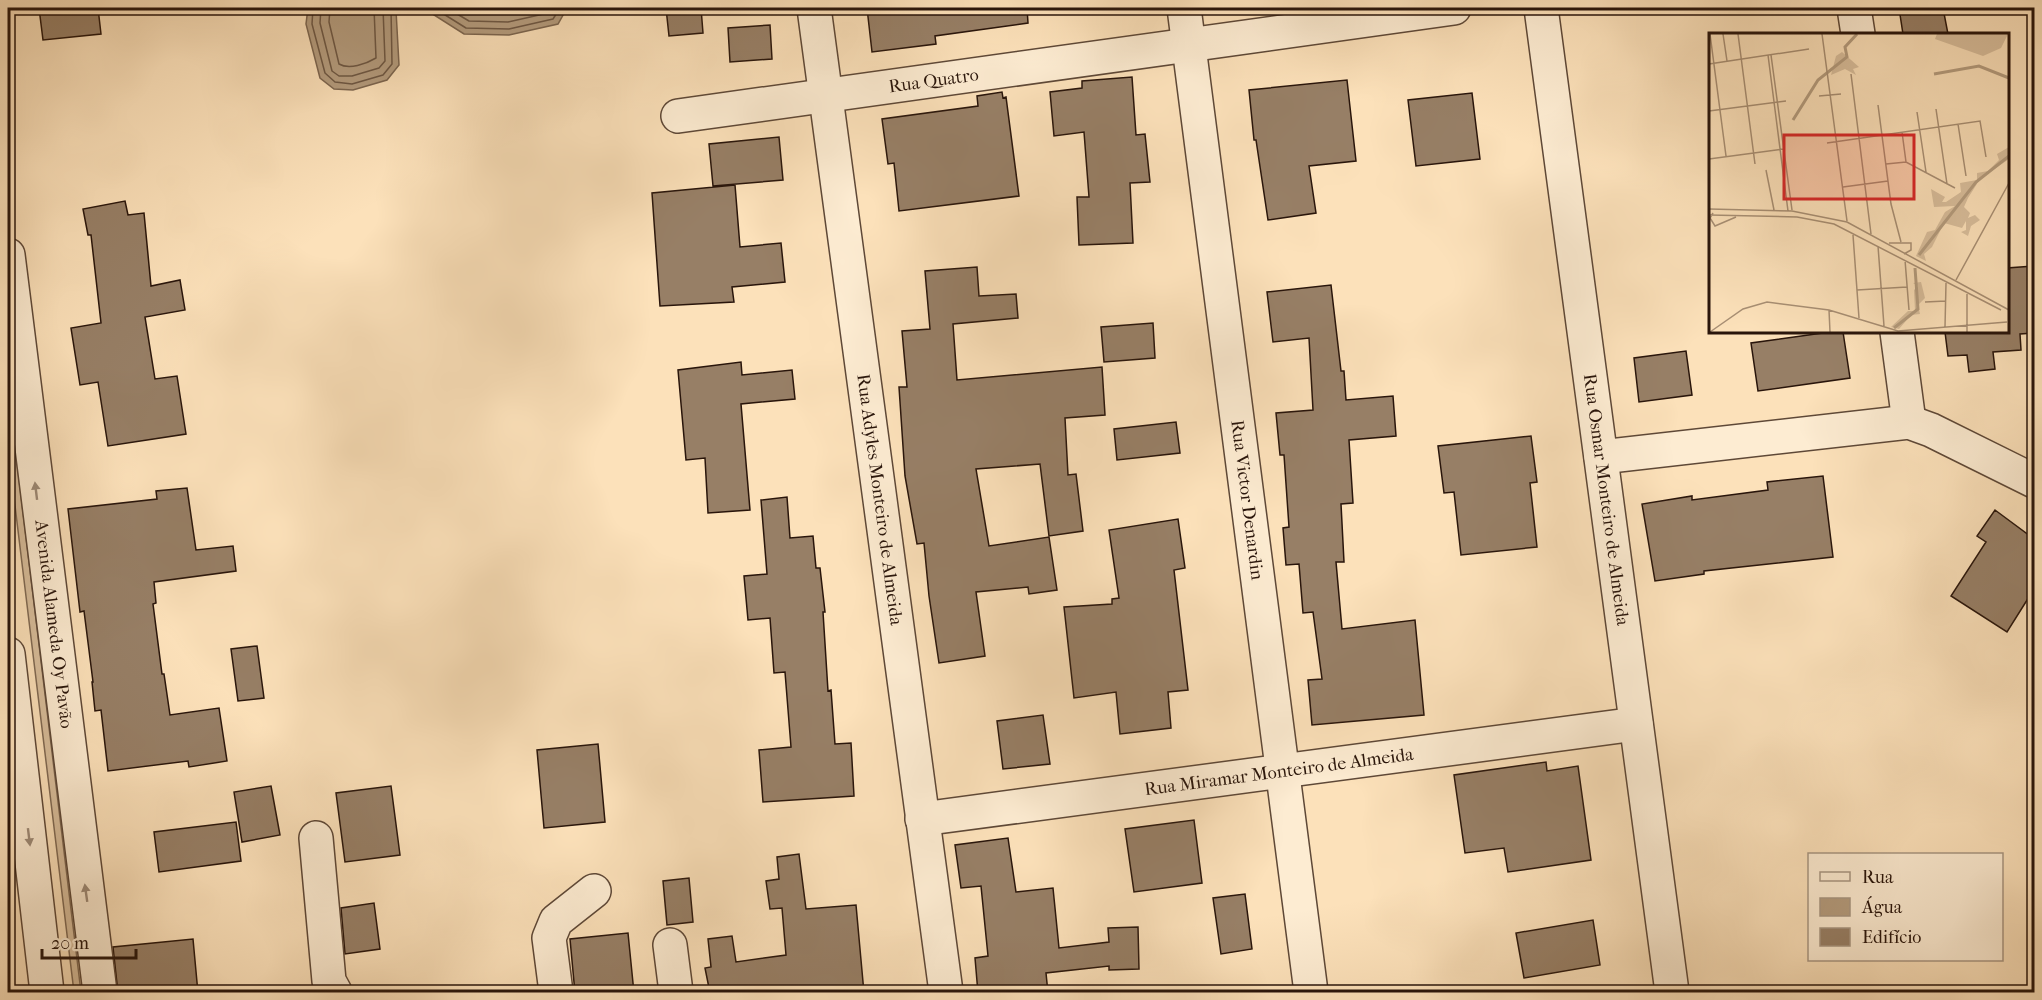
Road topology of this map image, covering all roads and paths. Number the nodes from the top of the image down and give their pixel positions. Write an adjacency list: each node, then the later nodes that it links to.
1 (814, 8): 8 (street, Rua Adyles Monteiro de Almeida)
2 (1184, 8): 7 (street, Rua Victor Denardin)
3 (1454, 8): 7 (street, Rua Quatro)
4 (1541, 8): 13 (street, Rua Osmar Monteiro de Almeida)
5 (1854, 8): 6 (street)
6 (1858, 33)
7 (1189, 45): 8 (street, Rua Quatro); 17 (street, Rua Victor Denardin)
8 (826, 95): 9 (street, Rua Quatro); 18 (street, Rua Adyles Monteiro de Almeida)
9 (678, 116)
10 (8, 255): 23 (street, Avenida Alameda Oy Pavão, one-way to 10)
11 (1897, 333): 12 (street)
12 (1909, 422): 13 (street); 14 (street)
13 (1601, 457): 16 (street, Rua Osmar Monteiro de Almeida)
14 (2034, 481)
15 (8, 654): 22 (street, one-way to 22)
16 (1636, 724): 17 (street, Rua Miramar Monteiro de Almeida); 29 (street, Rua Osmar Monteiro de Almeida)
17 (1282, 771): 18 (street, Rua Miramar Monteiro de Almeida); 28 (street, Rua Victor Denardin)
18 (922, 819): 27 (street, Rua Adyles Monteiro de Almeida)
19 (316, 838): 24 (street)
20 (594, 891): 25 (street)
21 (670, 945): 26 (street)
22 (47, 993)
23 (100, 993)
24 (335, 993)
25 (556, 993)
26 (676, 993)
27 (946, 993)
28 (1311, 993)
29 (1672, 993)

